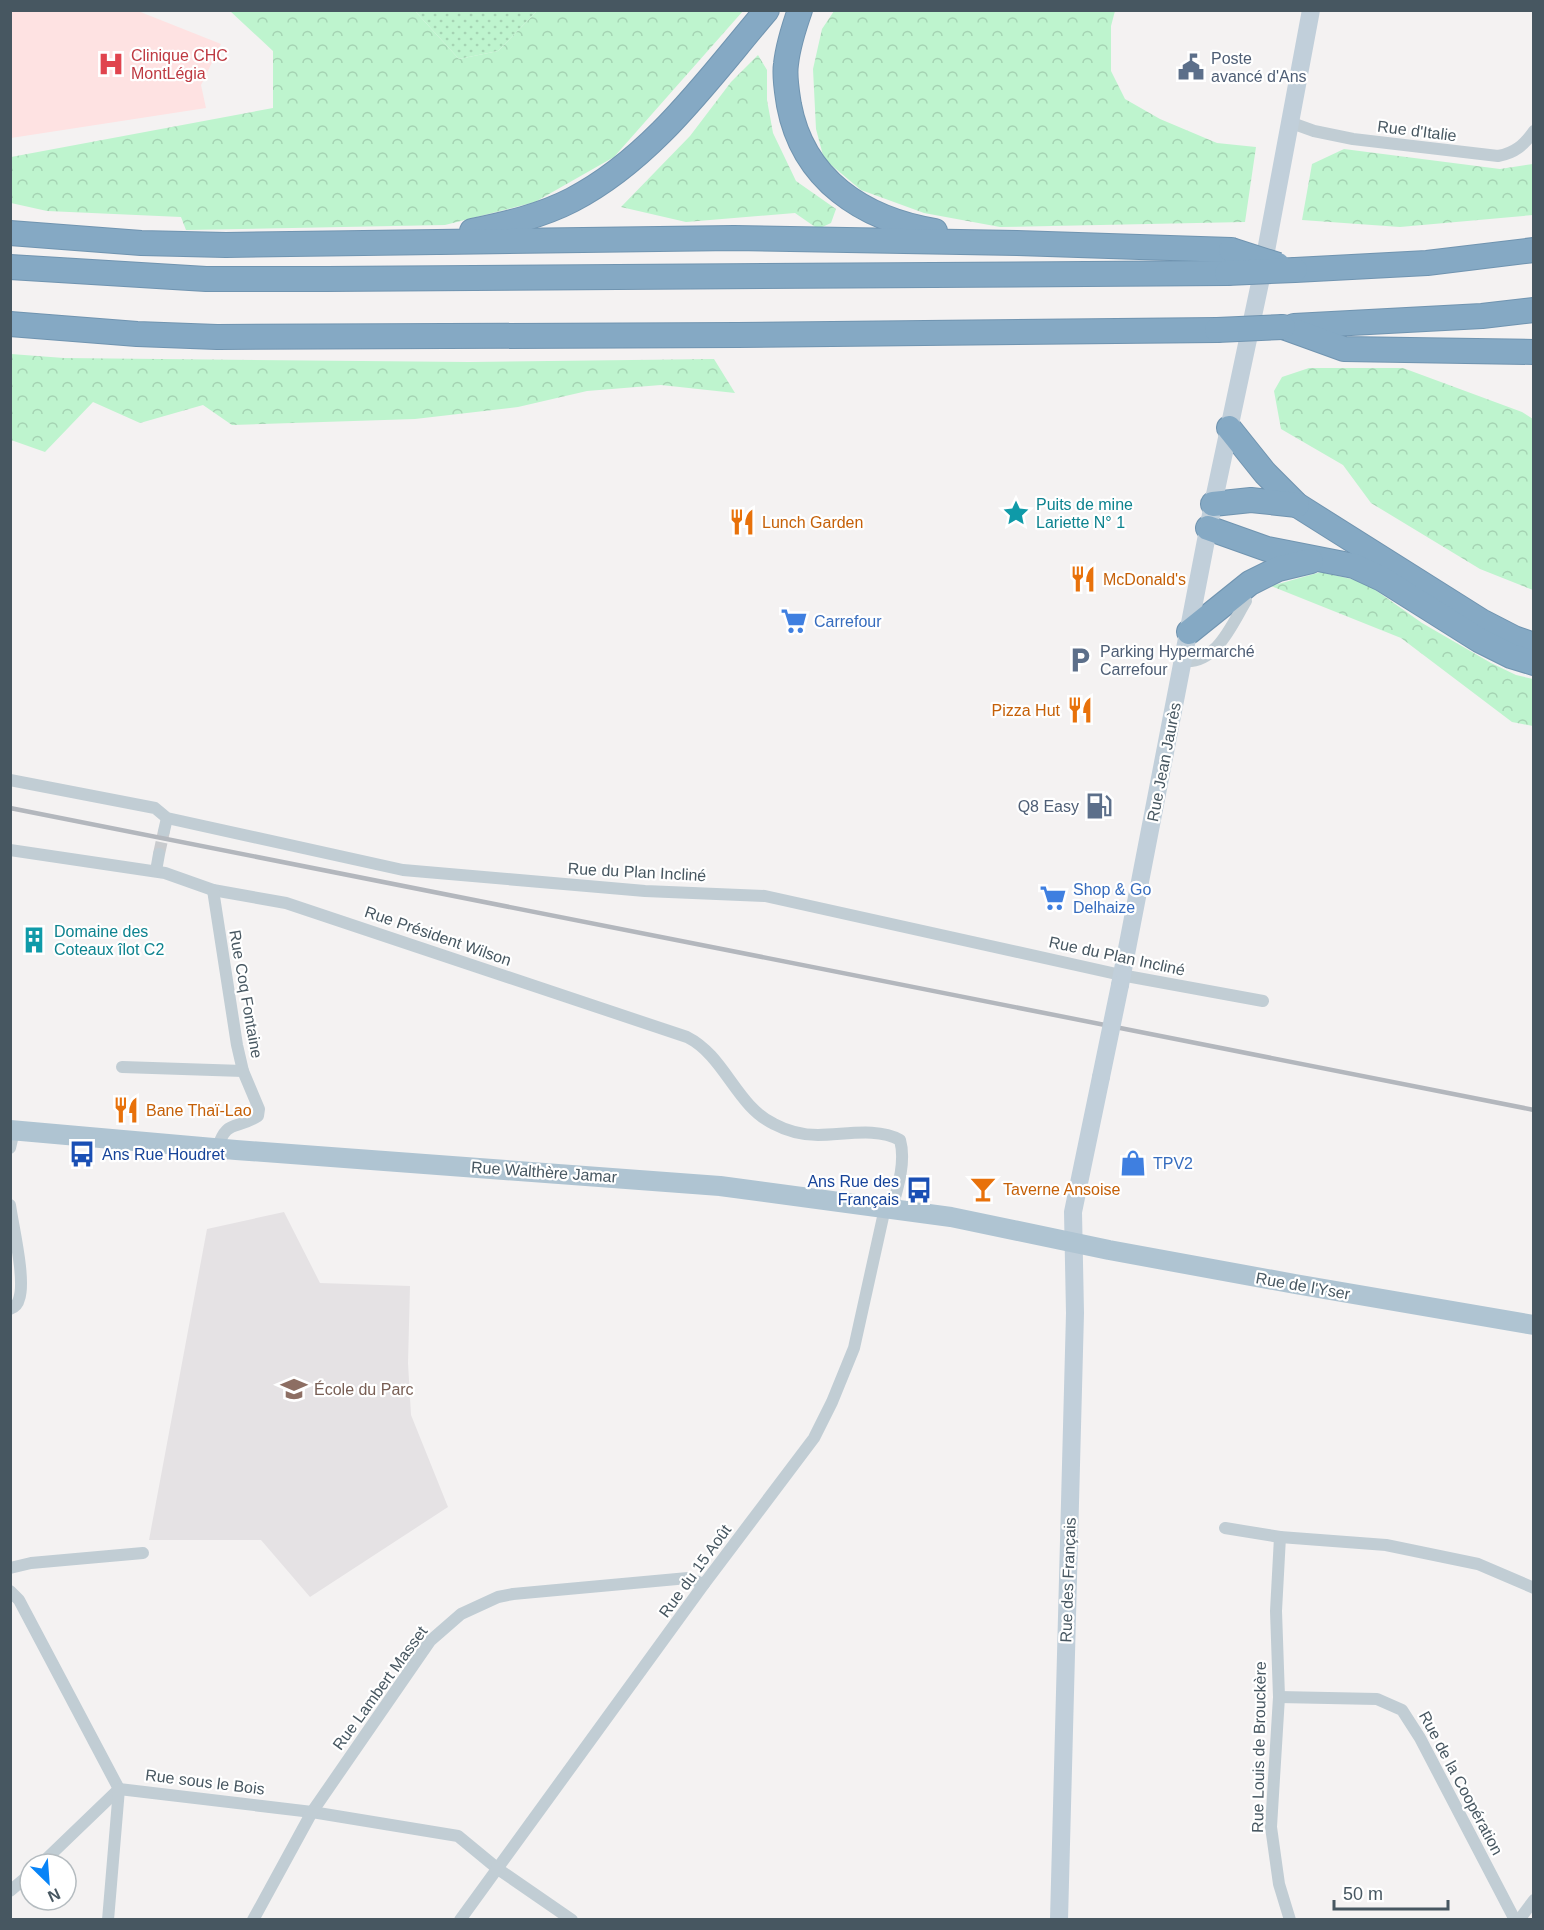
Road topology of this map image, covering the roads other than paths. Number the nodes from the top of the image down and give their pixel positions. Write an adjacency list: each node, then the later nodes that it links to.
1 (767, 10): 8 (highway)
2 (800, 10): 7 (highway)
3 (1311, 10): 4 (main road, Rue Jean Jaurès)
4 (1289, 122): 5 (street, Rue d'Italie); 16 (main road, Rue Jean Jaurès)
5 (1533, 131)
6 (10, 233): 8 (highway)
7 (1017, 243): 8 (highway); 10 (highway)
8 (342, 244)
9 (1533, 250): 10 (highway, bridge)
10 (1229, 261): 11 (highway)
11 (10, 267)
12 (1533, 310): 14 (highway)
13 (10, 324): 14 (highway, bridge)
14 (1283, 327): 15 (highway)
15 (1533, 352)
16 (1229, 428): 17 (main road, Rue Jean Jaurès); 18 (highway)
17 (1213, 504): 18 (highway); 19 (main road, Rue Jean Jaurès)
18 (1297, 505): 23 (highway)
19 (1208, 528): 20 (highway); 22 (main road, Rue Jean Jaurès)
20 (1319, 559): 22 (highway); 25 (highway)
21 (1246, 601): 24 (street)
22 (1189, 632): 24 (main road, Rue Jean Jaurès)
23 (1533, 645)
24 (1183, 661): 33 (main road, Rue Jean Jaurès)
25 (1533, 663)
26 (10, 780): 27 (street, Rue du Plan Incliné)
27 (166, 818): 28 (street); 33 (street, Rue du Plan Incliné)
28 (164, 831)
29 (10, 850): 31 (street, Rue Président Wilson)
30 (159, 854): 31 (street)
31 (156, 871): 32 (street, Rue Président Wilson)
32 (213, 890): 36 (street, Rue Coq Fontaine); 40 (street, Rue Président Wilson)
33 (1121, 980): 34 (street, Rue du Plan Incliné); 41 (main road, Rue Jean Jaurès, bridge)
34 (1263, 1001)
35 (122, 1067): 36 (street)
36 (243, 1071): 38 (street, Rue Coq Fontaine)
37 (12, 1136): 38 (main road, Rue Walthère Jamar)
38 (217, 1149): 40 (main road, Rue Walthère Jamar)
39 (10, 1206): 42 (street)
40 (888, 1208): 41 (main road, Rue Walthère Jamar); 48 (street, Rue du 15 Août)
41 (1074, 1241): 43 (main road, Rue de l'Yser); 61 (main road, Rue des Français)
42 (10, 1309)
43 (1533, 1325)
44 (1225, 1528): 45 (street)
45 (1280, 1537): 49 (street); 51 (street, Rue Louis de Brouckère)
46 (143, 1554): 47 (street)
47 (10, 1568)
48 (705, 1584): 53 (street, Rue Lambert Masset); 55 (street, Rue du 15 Août)
49 (1533, 1588)
50 (10, 1591): 52 (street)
51 (1279, 1697): 62 (street, Rue Louis de Brouckère); 63 (street, Rue de la Coopération)
52 (119, 1789): 53 (street, Rue sous le Bois); 54 (street); 57 (street)
53 (312, 1812): 55 (street, Rue sous le Bois); 58 (street, Rue Lambert Masset)
54 (53, 1852)
55 (498, 1869): 59 (street, Rue du 15 Août); 60 (street, Rue sous le Bois)
56 (1533, 1900): 64 (street)
57 (108, 1920)
58 (253, 1920)
59 (460, 1920)
60 (572, 1920)
61 (1059, 1920)
62 (1290, 1920)
63 (1515, 1920)
64 (1519, 1920)

